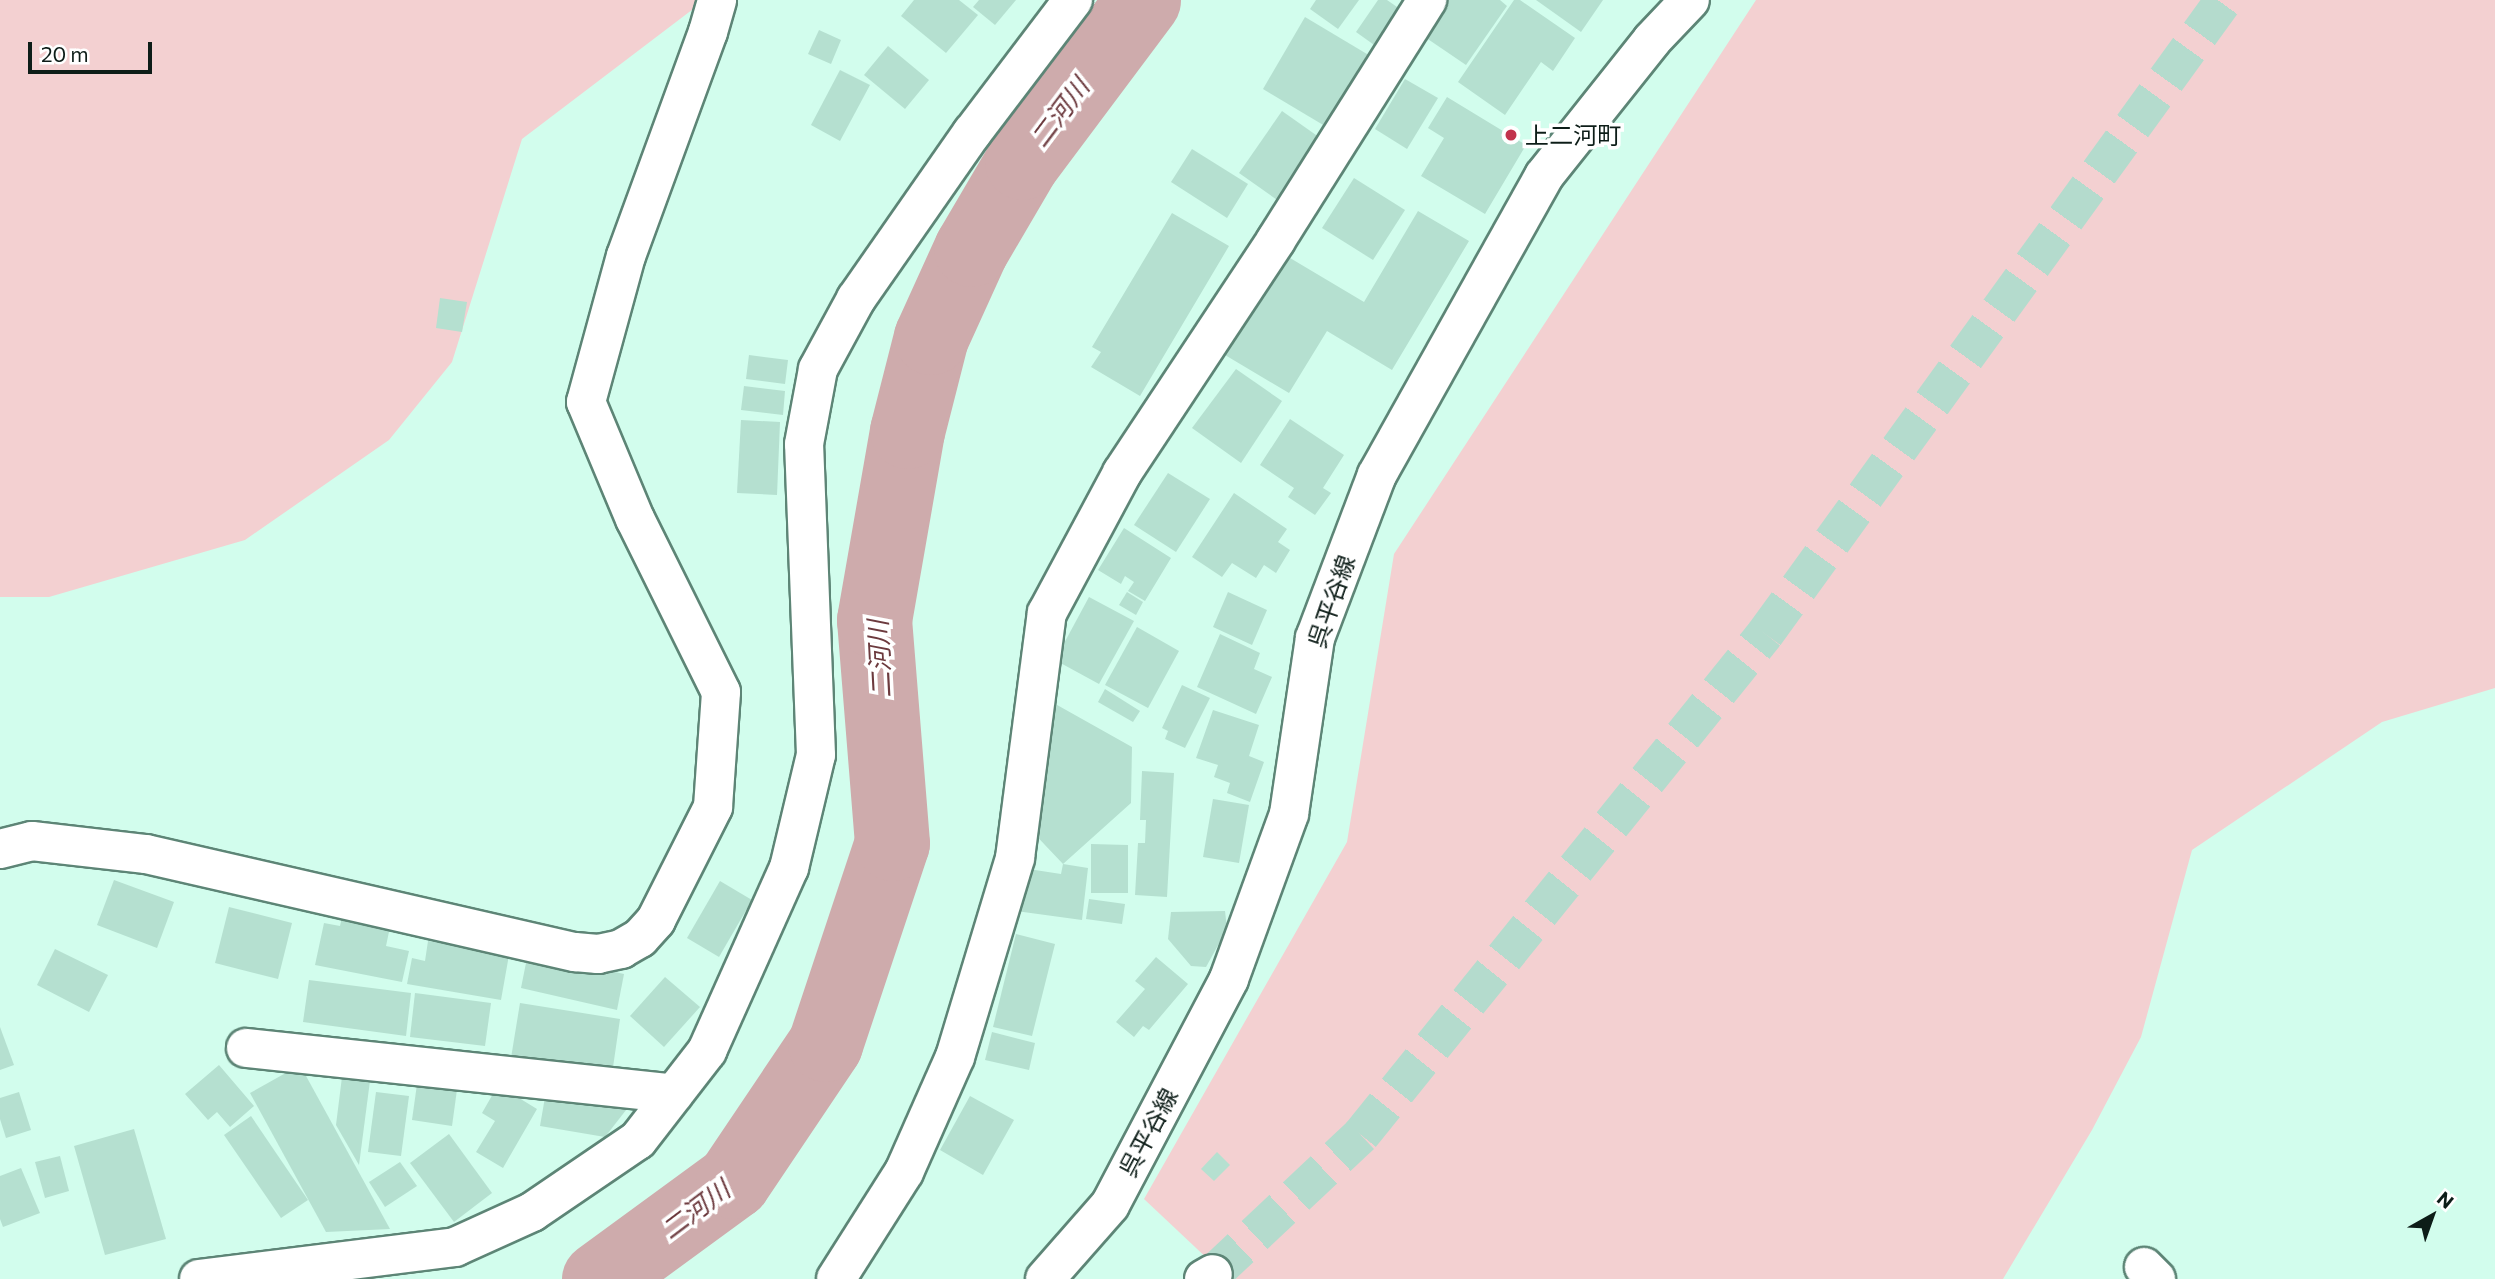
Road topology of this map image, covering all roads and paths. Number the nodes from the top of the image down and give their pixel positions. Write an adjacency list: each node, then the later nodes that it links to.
1 (717, 0): 5 (street)
2 (1073, 0): 7 (street)
3 (1427, 0): 9 (street)
4 (1690, 0): 10 (street, 呉平谷線)
5 (0, 849)
6 (246, 1048): 7 (street)
7 (674, 1094): 8 (street)
8 (199, 1279)
9 (836, 1279)
10 (1045, 1279)

